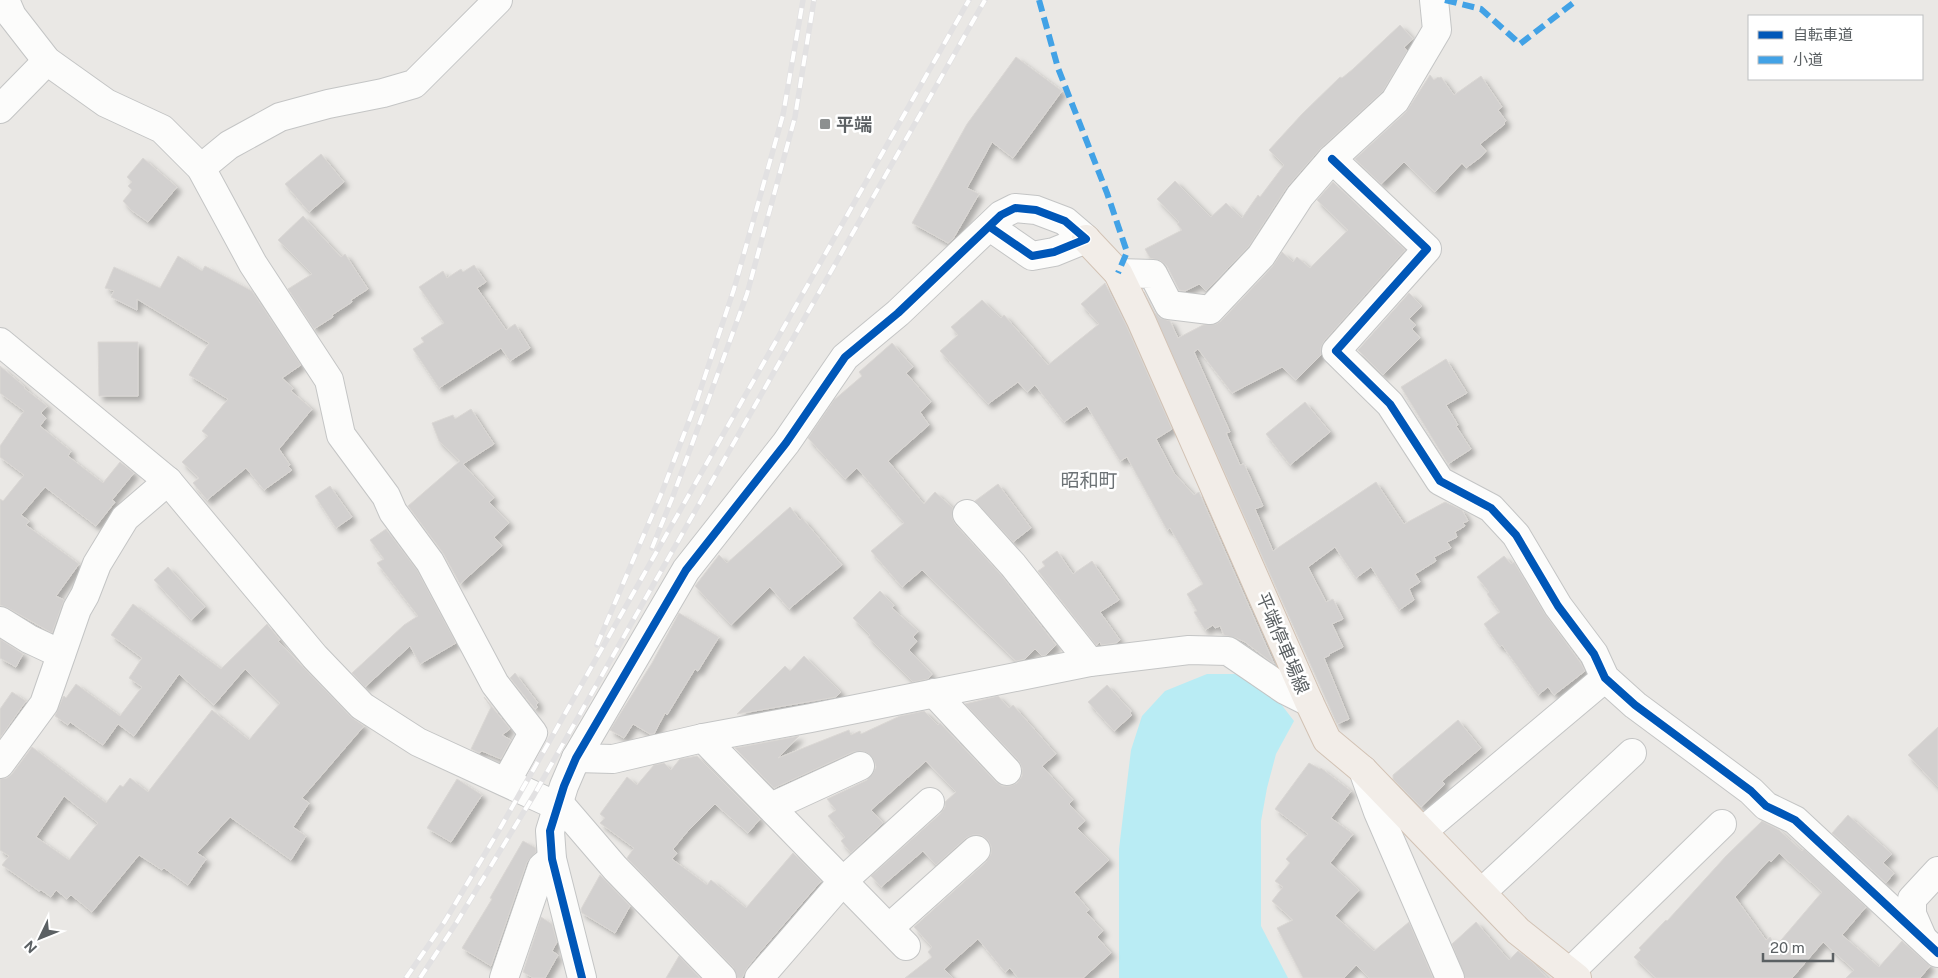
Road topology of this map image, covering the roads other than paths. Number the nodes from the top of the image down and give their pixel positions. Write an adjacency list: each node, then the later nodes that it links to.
1 (5, 0): 4 (street)
2 (498, 0): 7 (street)
3 (1434, 0): 6 (street)
4 (47, 61): 5 (street); 7 (street)
5 (0, 109)
6 (1332, 159): 10 (street); 17 (street)
7 (201, 168): 27 (street)
8 (990, 227): 9 (street); 9 (street); 22 (street)
9 (1086, 239): 10 (main road, 平端停車場線)
10 (1118, 273): 19 (main road, 平端停車場線)
11 (0, 342): 12 (street)
12 (168, 481): 15 (street); 27 (street)
13 (967, 514): 16 (street)
14 (0, 621): 15 (street)
15 (61, 654): 23 (street)
16 (1090, 662): 18 (street); 19 (street)
17 (1605, 678): 32 (street); 38 (street)
18 (934, 693): 20 (street); 26 (street)
19 (1309, 702): 25 (main road, 平端停車場線)
20 (703, 738): 22 (street); 30 (street)
21 (1632, 753): 37 (street)
22 (576, 758): 29 (street)
23 (0, 764)
24 (860, 766): 30 (street)
25 (1363, 770): 32 (main road, 平端停車場線); 44 (street)
26 (1007, 771)
27 (506, 782): 29 (street)
28 (930, 802): 36 (street)
29 (560, 804): 34 (street); 42 (street)
30 (772, 807): 36 (street)
31 (1722, 824): 39 (street)
32 (1423, 831): 37 (main road, 平端停車場線)
33 (976, 850): 36 (street)
34 (552, 859): 40 (street); 41 (street)
35 (1938, 871): 38 (street)
36 (843, 881): 43 (street)
37 (1482, 892): 39 (main road, 平端停車場線)
38 (1930, 945)
39 (1573, 975)
40 (504, 978)
41 (582, 978)
42 (722, 978)
43 (759, 978)
44 (1450, 978)

